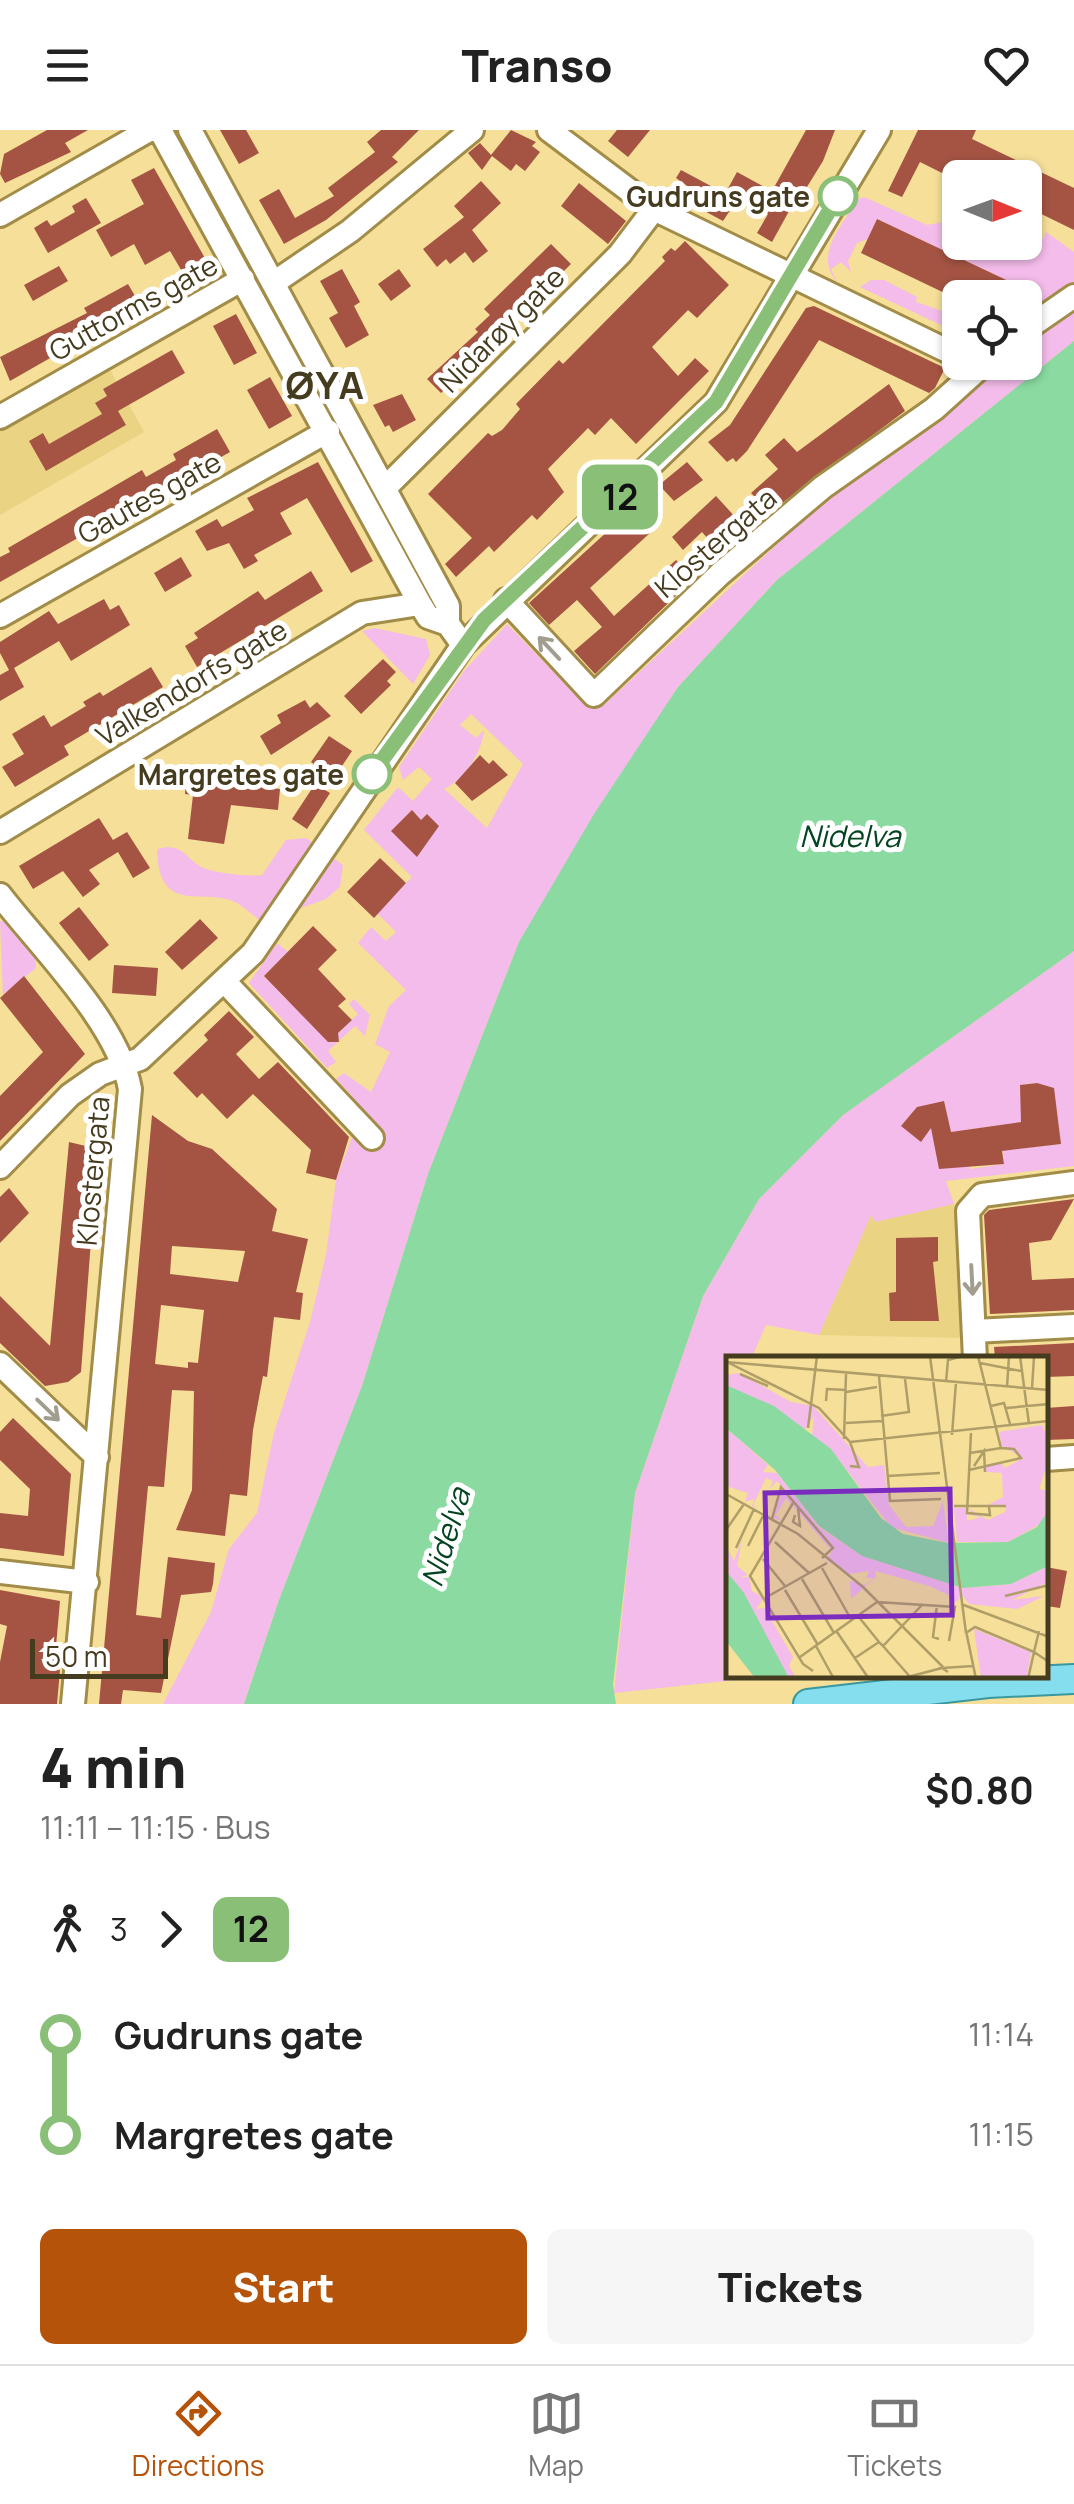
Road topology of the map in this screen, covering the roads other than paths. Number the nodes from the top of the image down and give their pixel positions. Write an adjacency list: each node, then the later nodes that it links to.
1 (149, 130): 8 (street)
2 (160, 130): 10 (street)
3 (190, 130): 11 (street)
4 (472, 130): 11 (street)
5 (549, 130): 7 (street)
6 (879, 130): 9 (street, Klostergata)
7 (654, 209): 9 (street); 18 (street, Nidarøy gate)
8 (0, 215)
9 (790, 277): 14 (street); 19 (street, Klostergata)
10 (243, 279): 16 (street, Guttorms gate); 17 (street)
11 (276, 282): 18 (street)
12 (1074, 296): 13 (street)
13 (1042, 318)
14 (942, 347)
15 (959, 380): 19 (street, Klostergata, one-way to 19)
16 (0, 416)
17 (328, 431): 20 (street); 21 (street, Gautes gate)
18 (385, 488): 22 (street)
19 (506, 600): 23 (street, Klostergata)
20 (420, 604): 22 (street); 24 (street, Valkendorfs gate)
21 (0, 616)
22 (448, 624): 23 (street)
23 (462, 645): 26 (street, Klostergata)
24 (0, 832)
25 (1, 898): 27 (street)
26 (225, 982): 27 (street, Klostergata); 28 (street)
27 (126, 1067): 29 (street); 35 (street, Klostergata)
28 (372, 1138)
29 (0, 1168)
30 (1074, 1183): 32 (street, one-way to 32)
31 (1074, 1326): 32 (street)
32 (974, 1331): 33 (street)
33 (975, 1356)
34 (0, 1364): 35 (street, one-way to 35)
35 (97, 1457): 39 (street, Klostergata)
36 (1074, 1457): 37 (street)
37 (1049, 1458)
38 (0, 1572): 39 (street)
39 (87, 1582): 46 (street, Klostergata)
40 (1074, 1663): 41 (main road)
41 (1049, 1669)
42 (1074, 1678): 44 (main road)
43 (1038, 1679): 45 (main road)
44 (1049, 1679)
45 (1002, 1680): 47 (main road)
46 (73, 1704)
47 (808, 1704)

